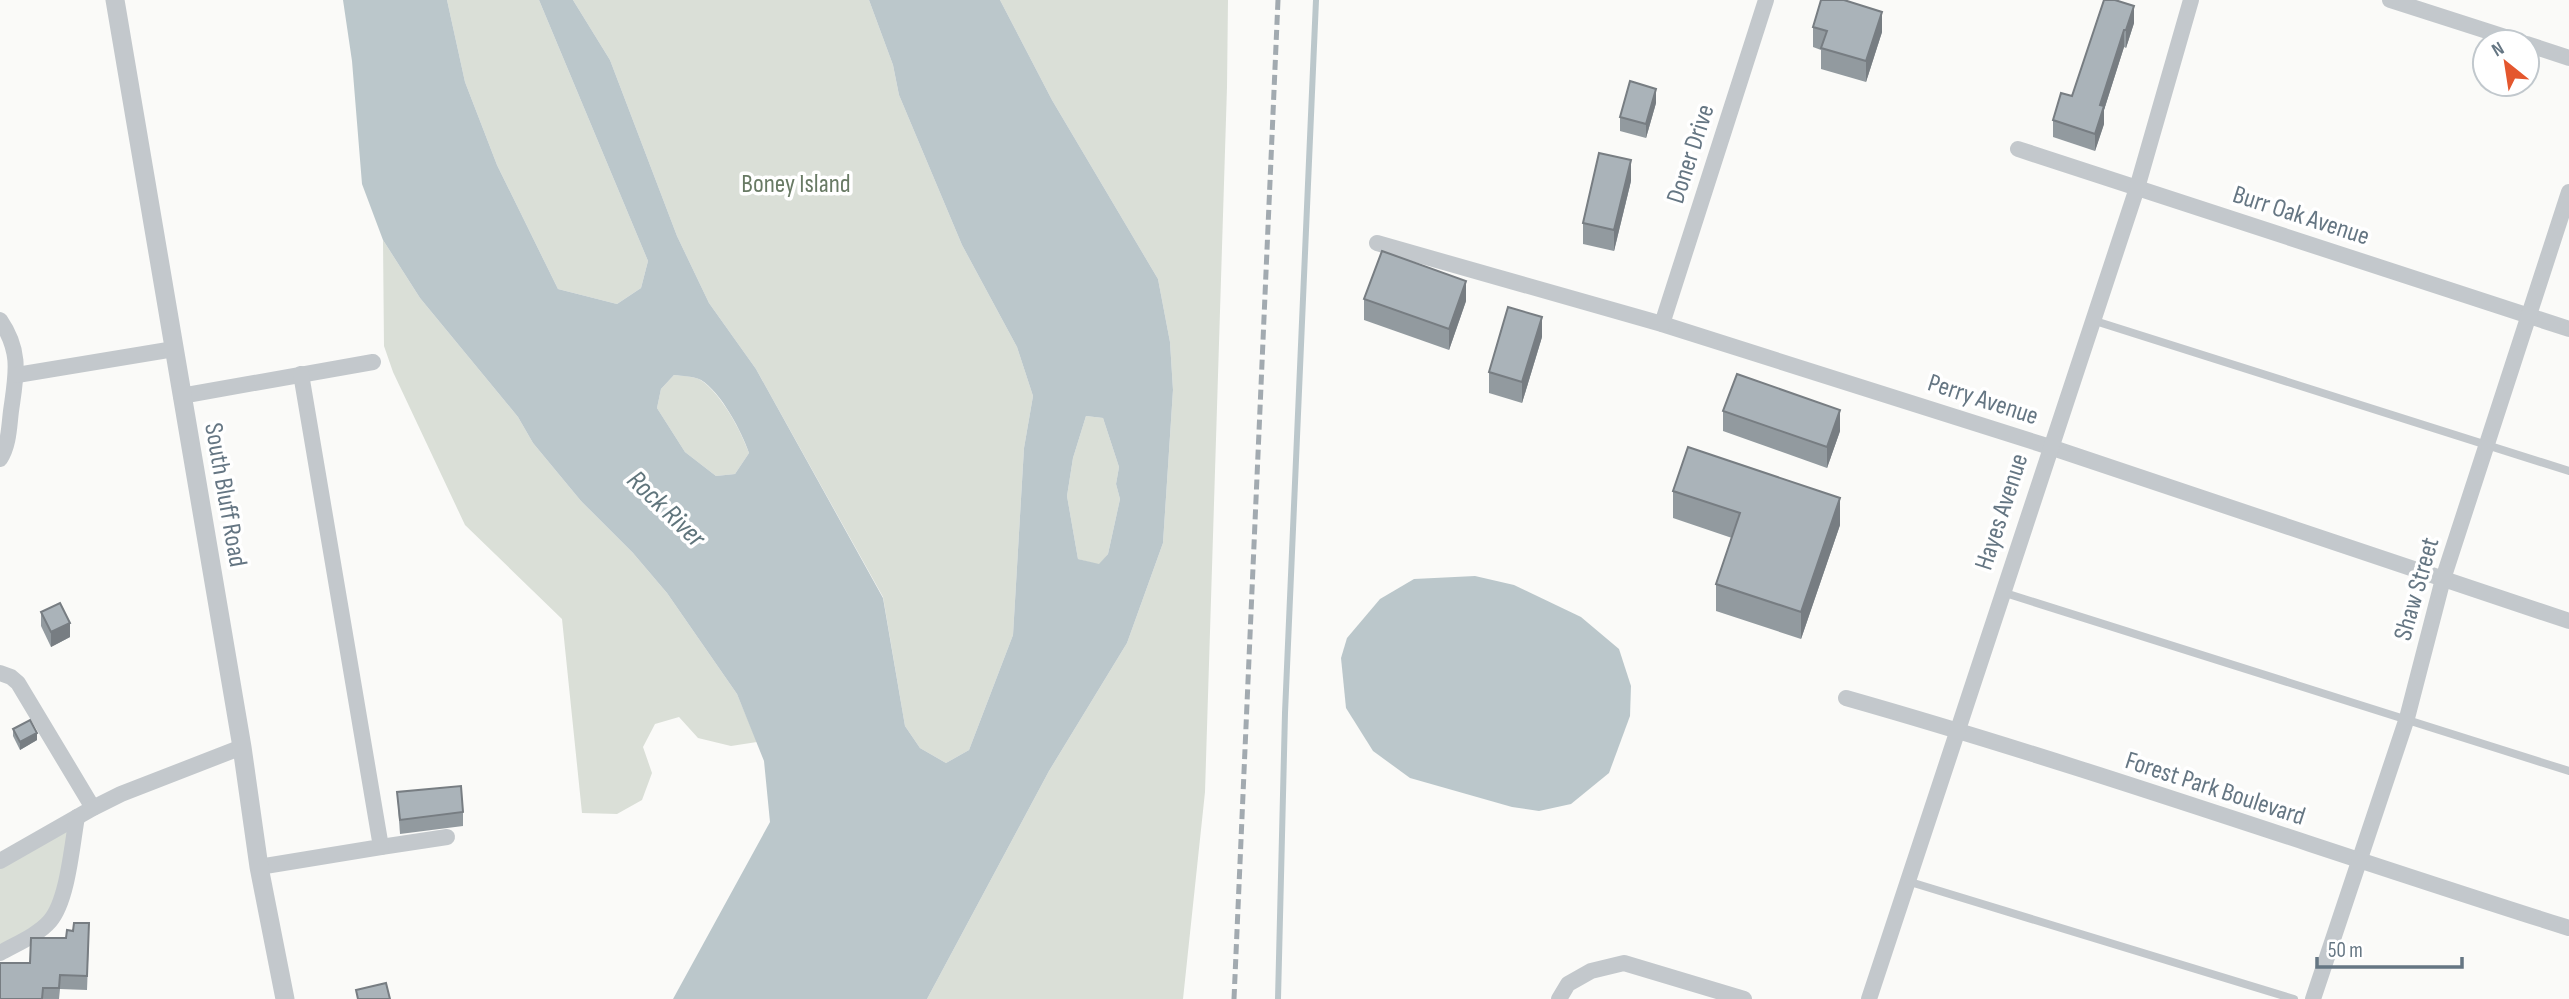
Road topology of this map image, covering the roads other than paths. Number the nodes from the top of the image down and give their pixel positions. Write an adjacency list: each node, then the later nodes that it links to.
1 (115, 0): 17 (street, South Bluff Road)
2 (1766, 0): 15 (street, Doner Drive)
3 (2191, 0): 9 (street, Hayes Avenue)
4 (2390, 0): 5 (street)
5 (2477, 28)
6 (2541, 49): 7 (street)
7 (2569, 58)
8 (2018, 149): 9 (street, Burr Oak Avenue)
9 (2137, 188): 12 (street, Burr Oak Avenue); 14 (street, Hayes Avenue)
10 (2569, 192): 12 (street, Shaw Street)
11 (1377, 243): 15 (street, Perry Avenue)
12 (2528, 316): 16 (street, Burr Oak Avenue); 22 (street, Shaw Street)
13 (0, 320): 20 (street)
14 (2092, 320): 22 (lane); 23 (street, Hayes Avenue)
15 (1662, 324): 23 (street, Perry Avenue)
16 (2569, 329)
17 (174, 349): 20 (street); 21 (street, South Bluff Road)
18 (373, 362): 19 (street)
19 (301, 374): 21 (street); 38 (street)
20 (18, 375): 24 (street)
21 (181, 396): 33 (street, South Bluff Road)
22 (2488, 444): 25 (lane); 26 (street, Shaw Street)
23 (2050, 447): 26 (street, Perry Avenue); 27 (street, Hayes Avenue)
24 (0, 459)
25 (2569, 471)
26 (2443, 579): 28 (street, Perry Avenue); 31 (street, Shaw Street)
27 (2002, 592): 31 (lane); 32 (street, Hayes Avenue)
28 (2569, 621)
29 (0, 673): 35 (street)
30 (1846, 698): 32 (street, Forest Park Boulevard)
31 (2407, 718): 34 (lane); 40 (street, Shaw Street)
32 (1957, 730): 40 (street, Forest Park Boulevard); 42 (street, Hayes Avenue)
33 (242, 747): 35 (street); 41 (street, South Bluff Road)
34 (2569, 771)
35 (93, 808): 36 (street)
36 (77, 817): 39 (street); 44 (street)
37 (447, 837): 38 (street)
38 (381, 847): 41 (street)
39 (0, 861)
40 (2358, 862): 43 (street, Forest Park Boulevard); 50 (street, Shaw Street)
41 (259, 867): 45 (street, South Bluff Road)
42 (1907, 881): 48 (street, Hayes Avenue); 49 (lane)
43 (2569, 928)
44 (0, 953)
45 (285, 999)
46 (1559, 999): 47 (street)
47 (1744, 999)
48 (1869, 999)
49 (2294, 999)
50 (2313, 999)

